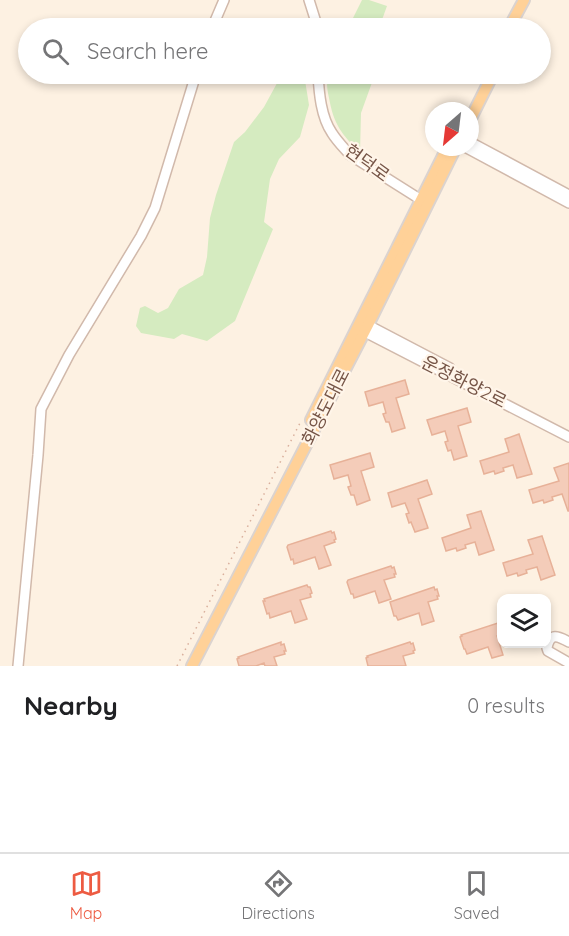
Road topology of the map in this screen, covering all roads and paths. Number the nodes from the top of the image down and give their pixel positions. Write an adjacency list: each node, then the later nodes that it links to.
1 (224, 0): 5 (street)
2 (309, 0): 6 (street)
3 (524, 0): 7 (main road)
4 (530, 0): 8 (main road)
5 (216, 18)
6 (314, 18)
7 (514, 18)
8 (521, 18)
9 (193, 84): 28 (street)
10 (319, 84): 20 (street, 현덕로)
11 (481, 84): 13 (main road)
12 (488, 84): 14 (main road)
13 (472, 102)
14 (479, 102)
15 (479, 147): 19 (street)
16 (479, 155): 21 (street)
17 (444, 156): 20 (main road, 화양도대로)
18 (451, 156): 20 (main road, 화양도대로)
19 (569, 195)
20 (425, 202): 22 (main road, 화양도대로)
21 (569, 203)
22 (363, 327): 24 (street, 운정화양2로); 25 (street, 운정화양2로); 30 (main road, 화양도대로); 31 (main road, 화양도대로)
23 (305, 413): 29 (path)
24 (569, 430)
25 (569, 437)
26 (569, 642): 27 (street)
27 (569, 663)
28 (18, 666)
29 (177, 666)
30 (185, 666)
31 (192, 666)

